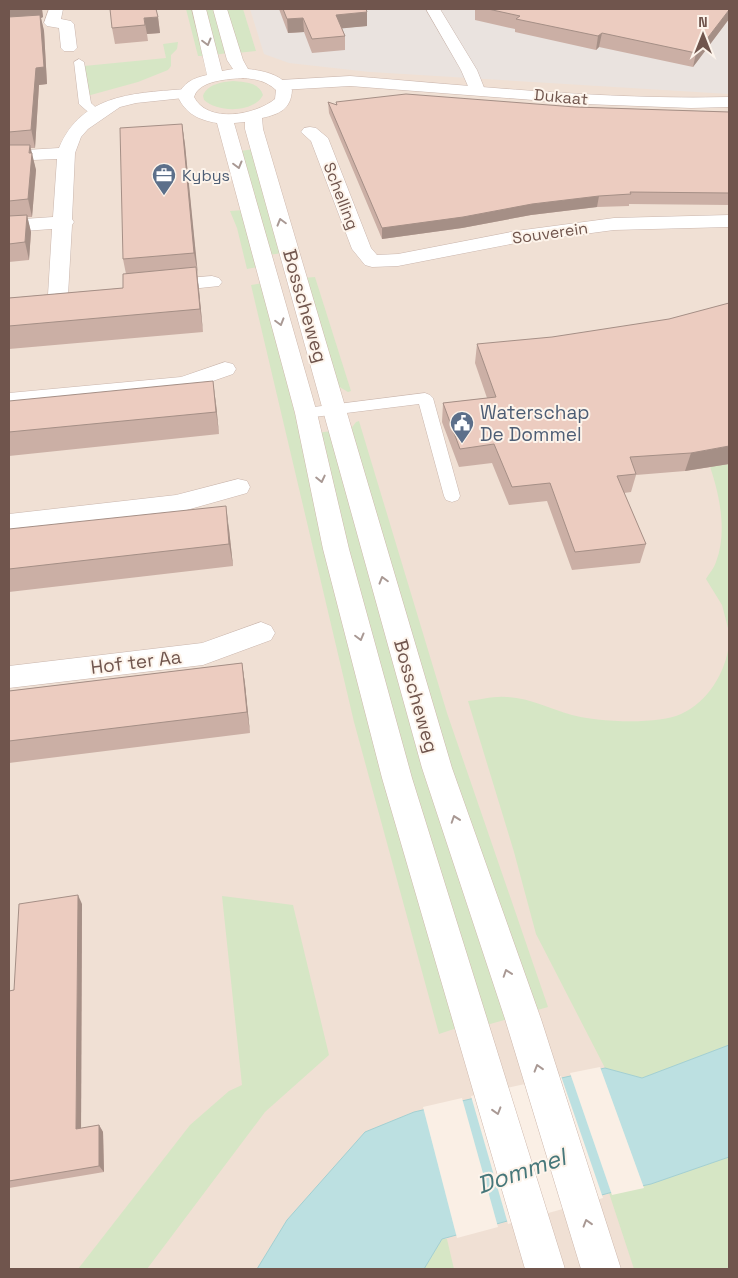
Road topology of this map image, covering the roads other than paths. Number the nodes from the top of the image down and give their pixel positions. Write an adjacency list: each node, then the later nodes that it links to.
1 (199, 9): 9 (main road, one-way to 9)
2 (220, 9): 8 (main road)
3 (433, 9): 11 (main road)
4 (54, 16): 5 (main road); 6 (main road)
5 (35, 25)
6 (69, 48)
7 (79, 62): 14 (lane)
8 (243, 73): 9 (main road); 10 (main road)
9 (215, 76): 12 (main road)
10 (283, 90): 11 (main road, Dukaat); 15 (main road)
11 (477, 90): 13 (main road, Dukaat)
12 (189, 100): 14 (main road); 16 (main road)
13 (729, 102)
14 (98, 115): 18 (main road)
15 (254, 116): 16 (main road); 29 (main road, Bosscheweg, one-way to 15)
16 (224, 118): 30 (main road, Bosscheweg, one-way to 30)
17 (310, 132): 23 (main road, Schelling)
18 (66, 153): 19 (main road); 20 (main road)
19 (9, 156)
20 (64, 222): 22 (main road); 26 (main road)
21 (729, 222): 23 (main road, Souverein)
22 (9, 226)
23 (372, 261)
24 (212, 282): 25 (main road)
25 (145, 288)
26 (58, 295)
27 (225, 369): 28 (main road)
28 (9, 400)
29 (334, 409): 30 (lane); 32 (lane); 37 (main road, Bosscheweg, one-way to 29)
30 (306, 413): 36 (main road, Bosscheweg, one-way to 36)
31 (238, 487): 33 (main road)
32 (452, 496)
33 (9, 523)
34 (261, 633): 35 (main road, Hof ter Aa)
35 (9, 677)
36 (545, 1269)
37 (601, 1269)

